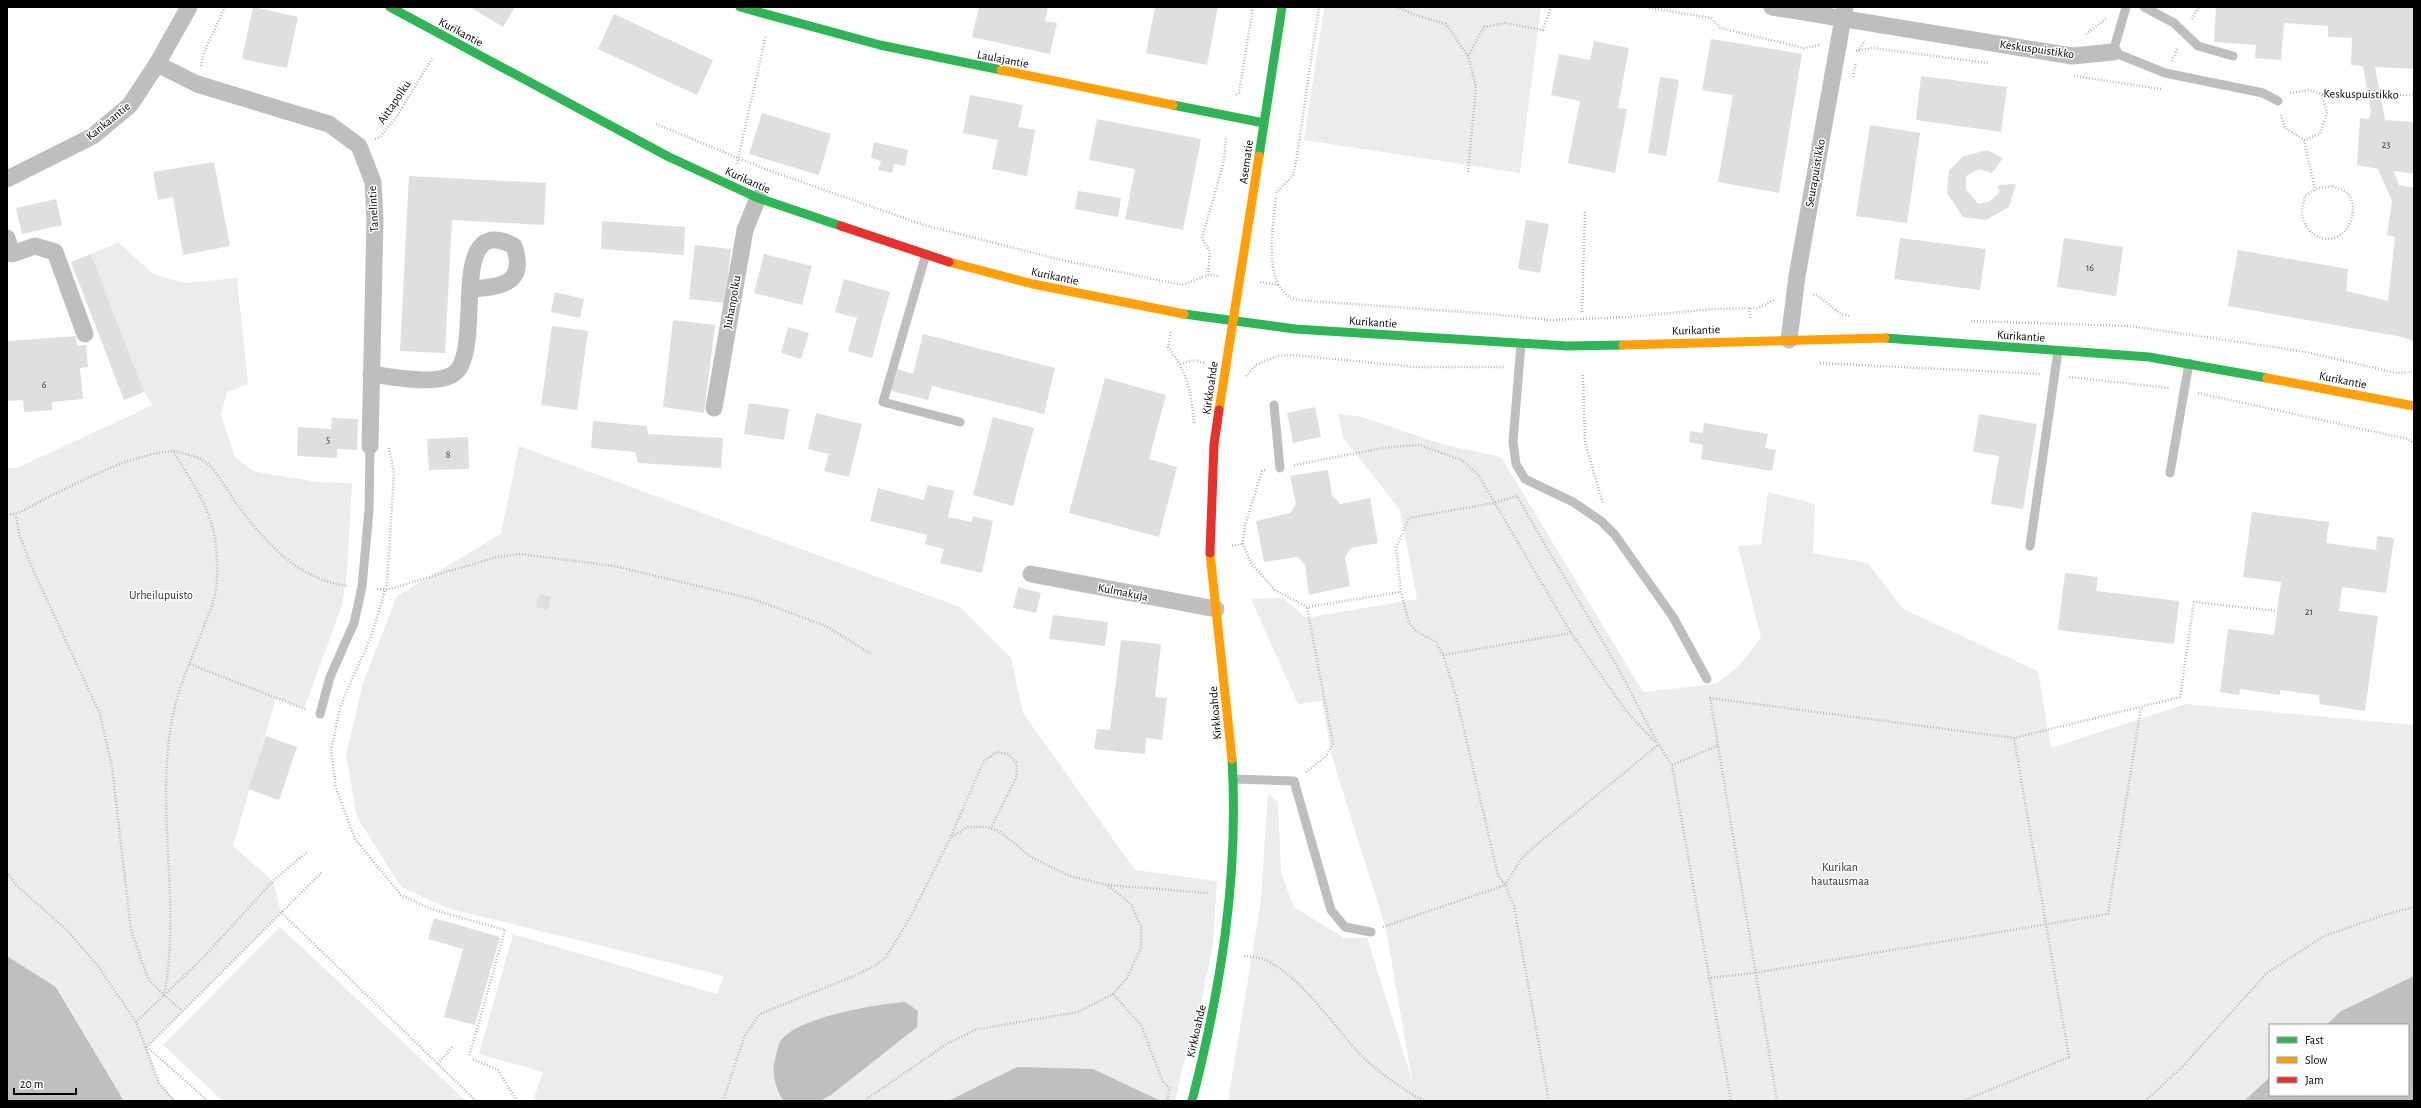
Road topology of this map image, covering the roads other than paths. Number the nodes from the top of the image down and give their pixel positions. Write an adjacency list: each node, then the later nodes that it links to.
1 (189, 7): 11 (street, Kankaantie)
2 (390, 7): 15 (main road, Kurikantie)
3 (740, 7): 13 (main road, Laulajantie)
4 (1282, 7): 13 (main road, Asematie)
5 (1772, 7): 8 (street, Keskuspuistikko)
6 (2126, 7): 9 (lane)
7 (2144, 7): 10 (lane)
8 (1844, 13): 9 (street, Keskuspuistikko); 22 (street, Seurapuistikko)
9 (2113, 52): 12 (lane, Keskuspuistikko)
10 (2233, 56)
11 (157, 64): 14 (street, Kankaantie); 26 (street, Tanelintie)
12 (2278, 101)
13 (1264, 123): 20 (main road, Asematie)
14 (7, 179)
15 (758, 198): 17 (main road, Kurikantie); 29 (street, Juhanpolku)
16 (7, 238): 18 (street)
17 (926, 254): 20 (main road, Kurikantie); 30 (lane)
18 (10, 255): 21 (street)
19 (470, 289): 26 (street)
20 (1233, 321): 23 (main road, Kurikantie); 36 (main road, Kirkkoahde)
21 (85, 334)
22 (1789, 340): 23 (main road, Kurikantie); 24 (main road, Kurikantie)
23 (1521, 344): 37 (lane)
24 (2058, 351): 25 (main road, Kurikantie); 34 (lane)
25 (2189, 363): 28 (main road, Kurikantie); 33 (lane)
26 (371, 374): 31 (street, Tanelintie)
27 (1274, 406): 32 (lane)
28 (2414, 406)
29 (714, 408)
30 (960, 422)
31 (370, 446): 38 (lane)
32 (1280, 468)
33 (2170, 472)
34 (2030, 546)
35 (1031, 574): 36 (street, Kulmakuja)
36 (1216, 609): 39 (main road, Kirkkoahde)
37 (1706, 679)
38 (320, 714)
39 (1233, 779): 40 (lane); 41 (main road, Kirkkoahde)
40 (1371, 932)
41 (1192, 1101)

